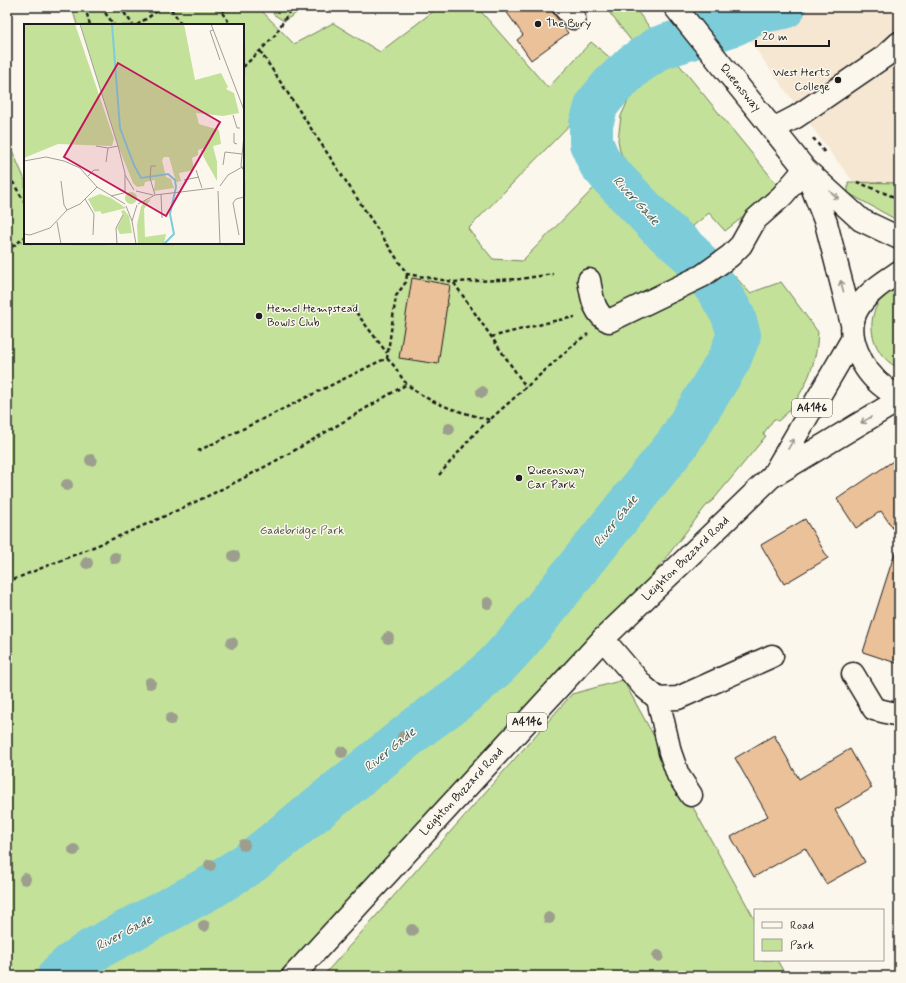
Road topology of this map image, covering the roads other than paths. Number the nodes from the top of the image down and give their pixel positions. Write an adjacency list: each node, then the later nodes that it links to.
1 (677, 9): 3 (main road, Queensway)
2 (899, 43): 3 (main road)
3 (773, 129): 4 (main road, Queensway)
4 (805, 169): 5 (main road, Queensway, one-way to 5); 7 (main road); 8 (main road, Queensway, one-way to 4)
5 (899, 238)
6 (899, 272): 8 (main road, Leighton Buzzard Road)
7 (589, 280)
8 (852, 331): 9 (main road, Queensway); 11 (main road, Leighton Buzzard Road / A4146, one-way to 8)
9 (899, 394)
10 (899, 400): 11 (main road, Leighton Buzzard Road / A4146, one-way to 11)
11 (771, 477): 12 (main road, Leighton Buzzard Road / A4146)
12 (603, 639): 15 (main road); 18 (main road, Leighton Buzzard Road / A4146)
13 (772, 656): 15 (main road)
14 (853, 674): 16 (main road)
15 (658, 699): 17 (main road)
16 (899, 715)
17 (691, 795)
18 (293, 976)

